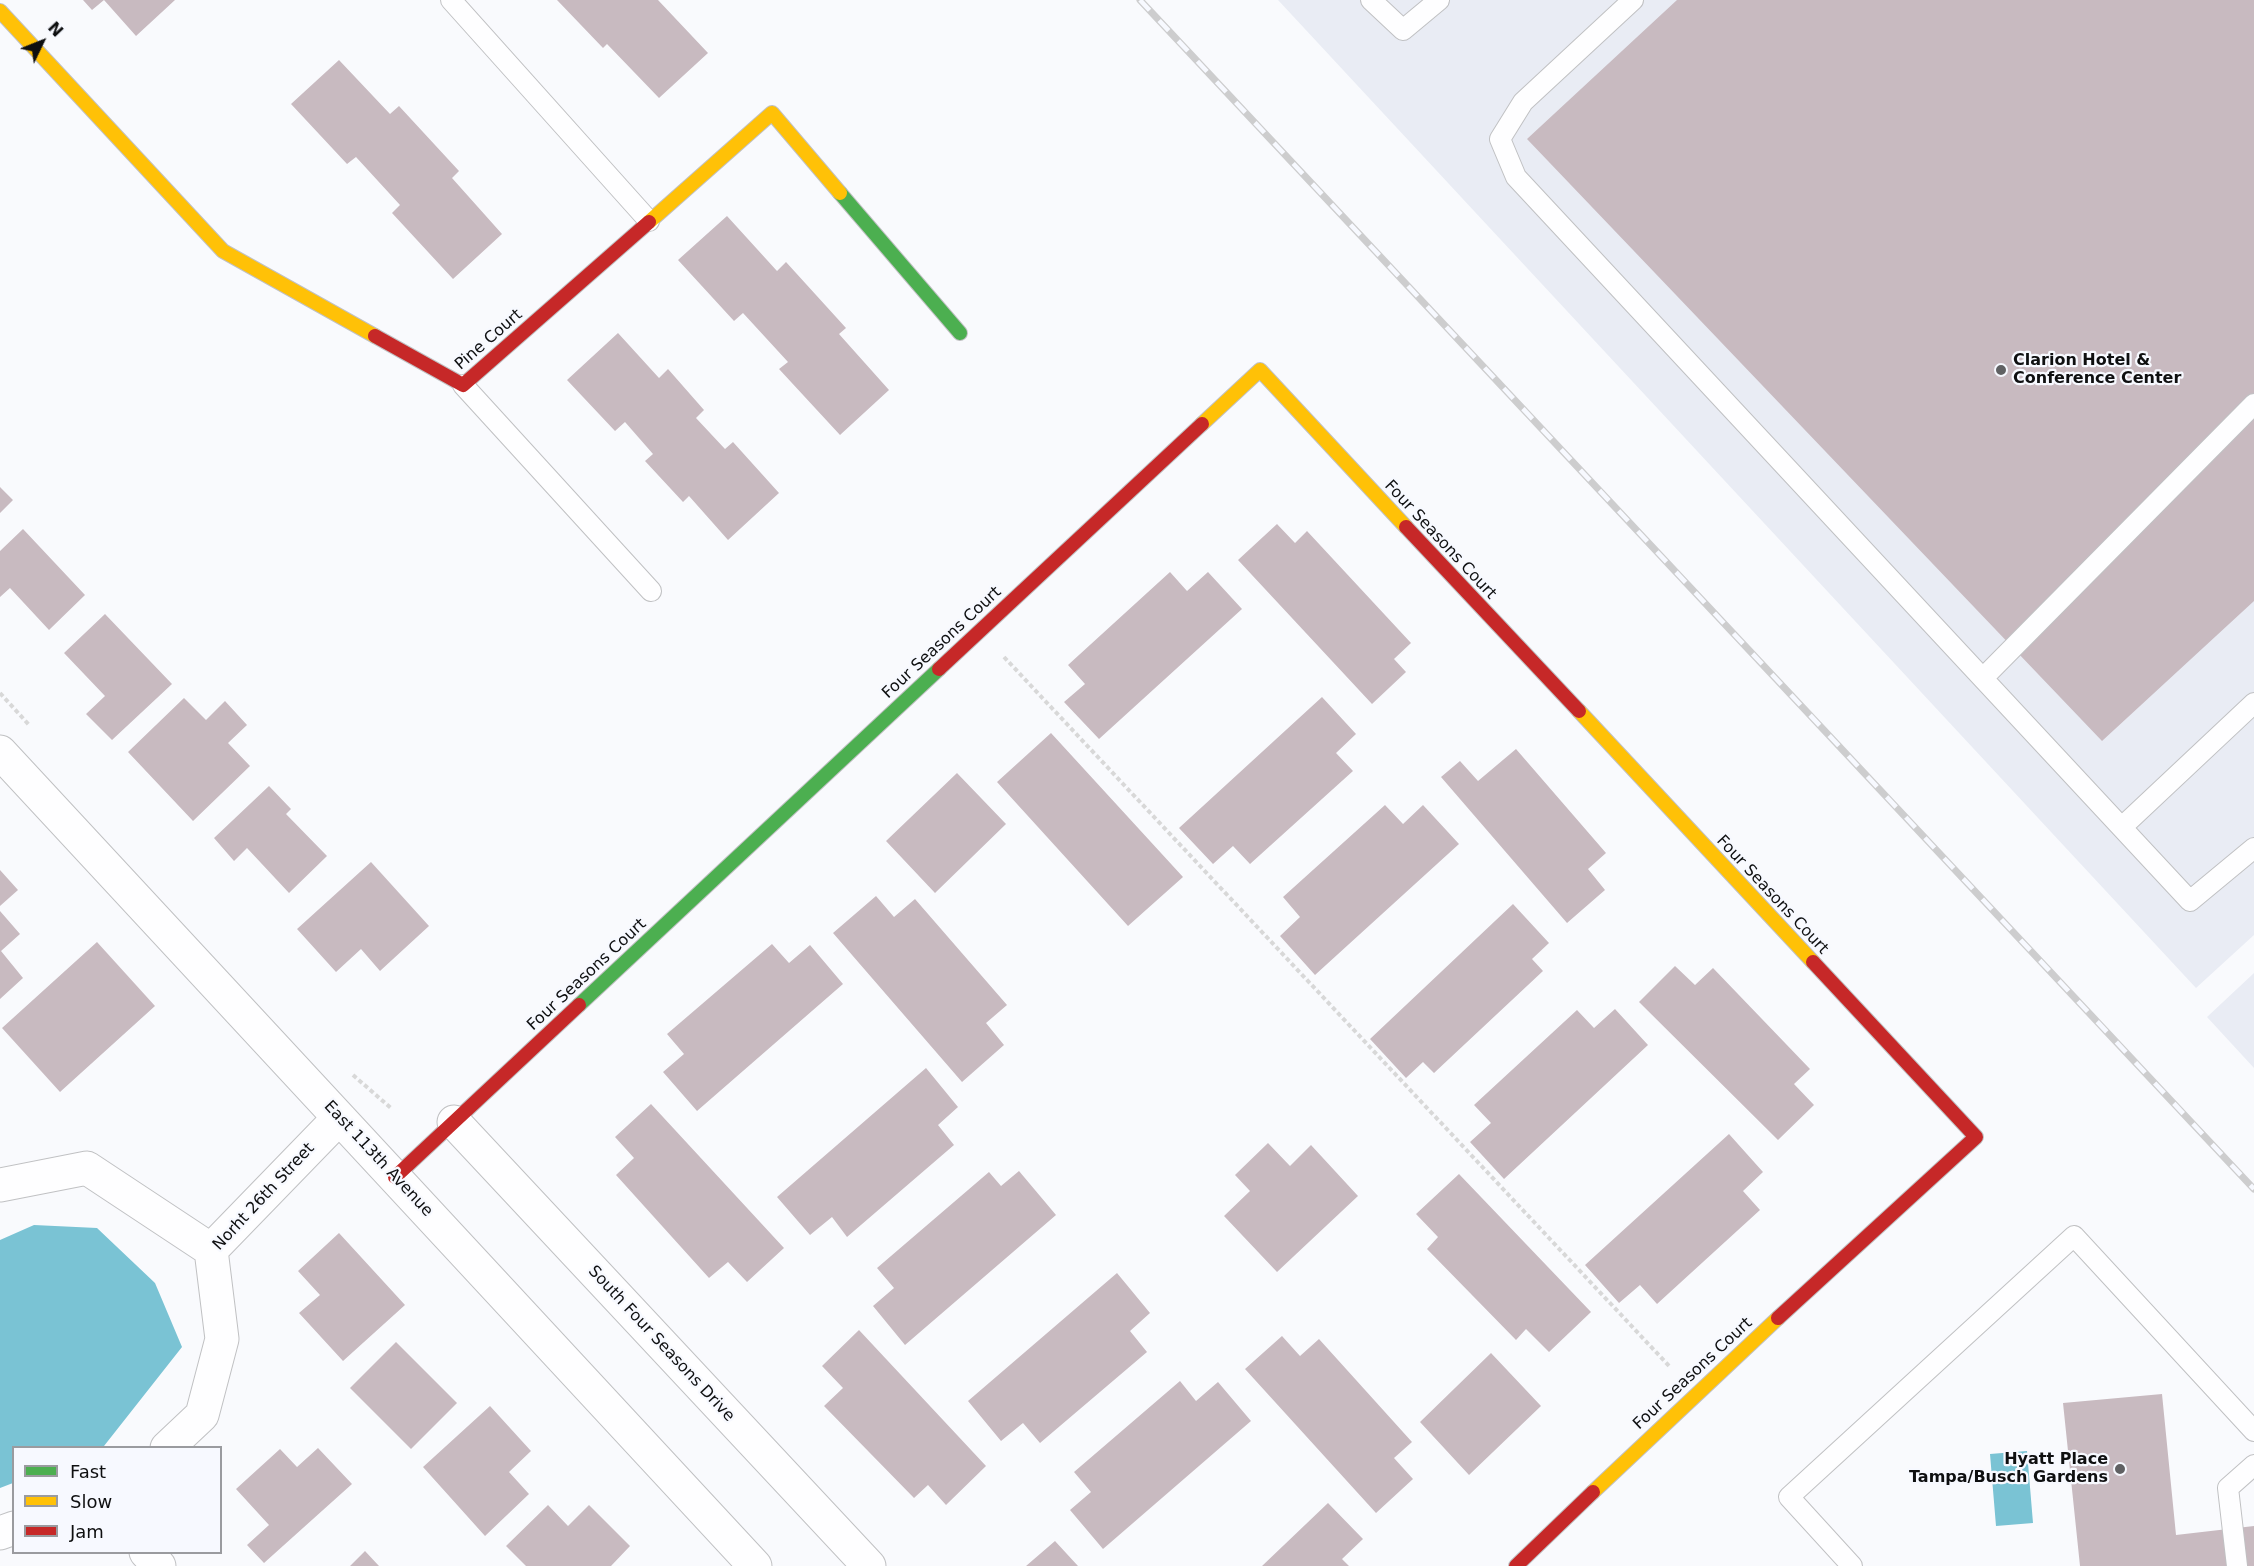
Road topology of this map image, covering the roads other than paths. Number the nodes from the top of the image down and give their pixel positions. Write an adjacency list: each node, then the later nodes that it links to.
1 (451, 0): 6 (lane)
2 (1371, 0): 3 (lane)
3 (1439, 0)
4 (1633, 0): 11 (lane)
5 (0, 11): 8 (street, Pine Court)
6 (649, 221): 7 (street, Pine Court); 8 (street, Pine Court)
7 (960, 333)
8 (463, 385): 10 (lane)
9 (2254, 404): 11 (lane)
10 (651, 591)
11 (1983, 678): 14 (lane)
12 (2254, 702): 14 (lane)
13 (0, 752): 16 (street, East 113th Avenue)
14 (2122, 827): 15 (lane)
15 (2254, 848)
16 (339, 1118): 18 (street, East 113th Avenue); 20 (street, Norht 26th Street)
17 (454, 1122): 18 (street, Four Seasons Court); 27 (street, South Four Seasons Drive); 28 (street, Four Seasons Court)
18 (395, 1177): 26 (street, East 113th Avenue)
19 (0, 1185): 20 (street)
20 (211, 1250): 22 (street, Norht 26th Street)
21 (2254, 1431): 29 (lane)
22 (169, 1446)
23 (2254, 1465): 30 (lane)
24 (148, 1554): 25 (street)
25 (159, 1566)
26 (755, 1566)
27 (869, 1566)
28 (1516, 1566)
29 (1852, 1566)
30 (2237, 1566)

